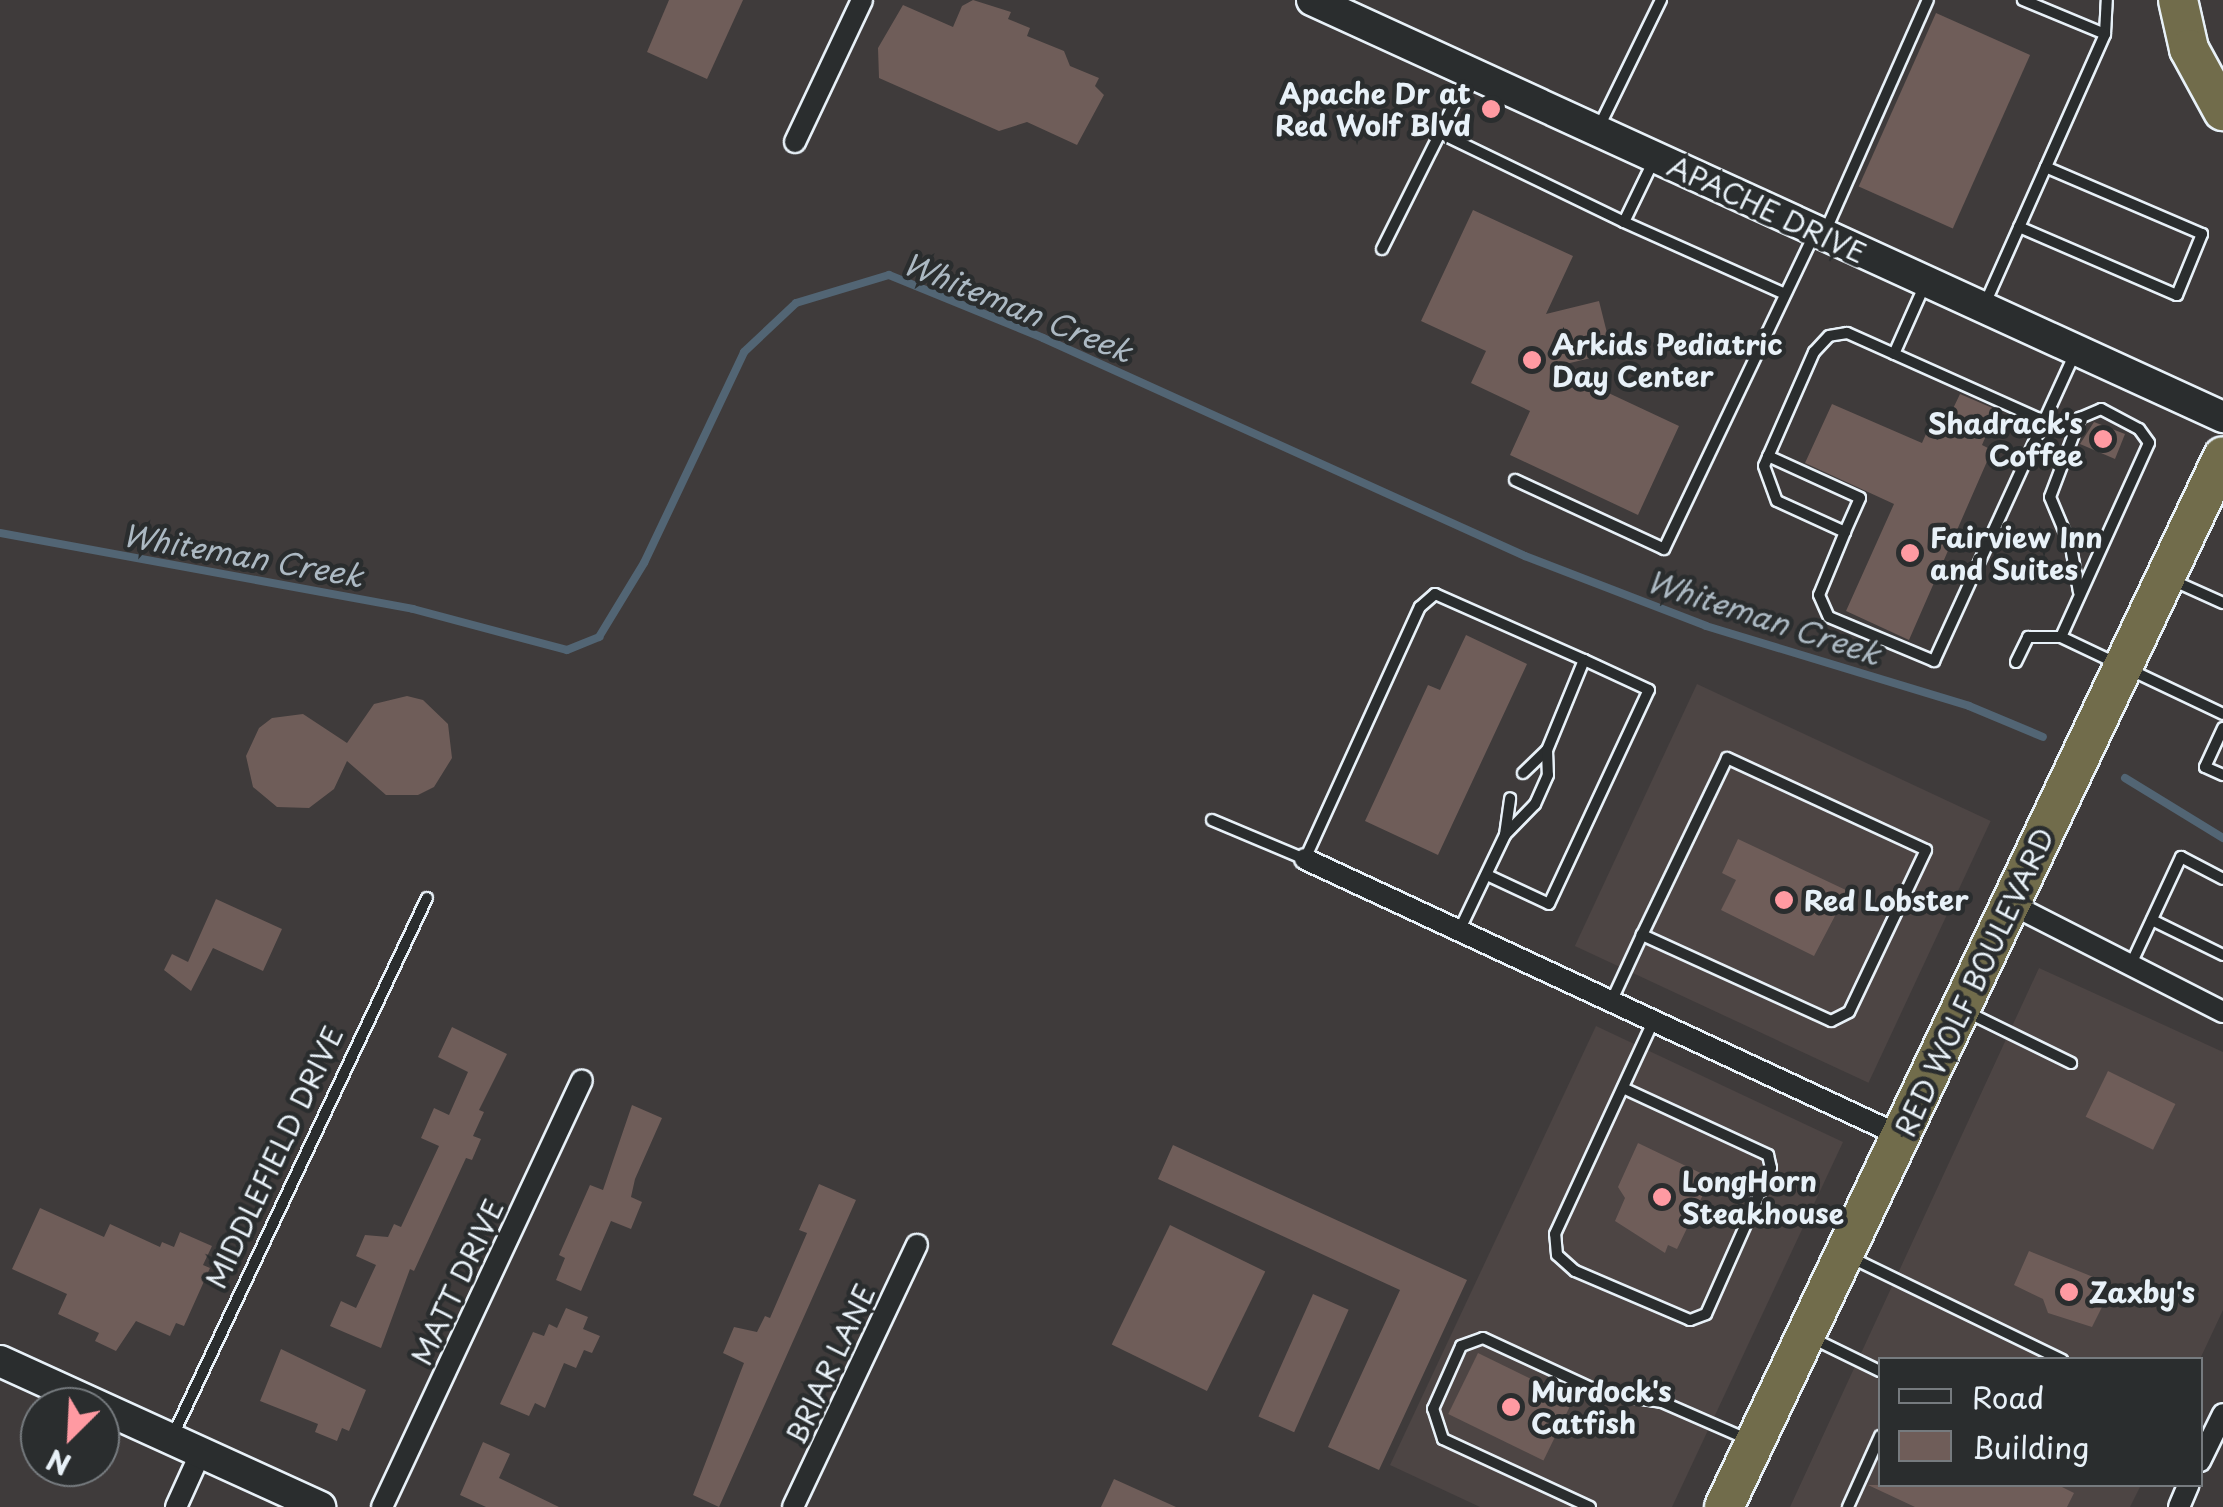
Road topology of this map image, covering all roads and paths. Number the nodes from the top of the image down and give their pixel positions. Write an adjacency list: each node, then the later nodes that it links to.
1 (862, 0): 13 (street)
2 (1312, 0): 9 (street, APACHE DRIVE)
3 (1661, 0): 11 (lane)
4 (1928, 0): 18 (lane)
5 (2023, 0): 8 (lane)
6 (2107, 0): 8 (lane)
7 (2178, 0): 10 (highway)
8 (2105, 34): 15 (lane)
9 (1470, 70): 11 (street, APACHE DRIVE); 12 (lane)
10 (2223, 111)
11 (1597, 130): 14 (street, APACHE DRIVE)
12 (1440, 134): 16 (lane); 19 (lane)
13 (795, 142)
14 (1656, 157): 16 (lane); 18 (street, APACHE DRIVE)
15 (2046, 167): 17 (lane); 17 (lane)
16 (1624, 222): 21 (lane)
17 (2019, 227): 22 (lane)
18 (1820, 234): 20 (street, APACHE DRIVE); 21 (lane)
19 (1382, 248)
20 (1926, 281): 22 (street, APACHE DRIVE); 24 (lane)
21 (1785, 294): 29 (lane)
22 (1983, 306): 23 (street, APACHE DRIVE)
23 (2077, 348): 25 (street, APACHE DRIVE); 26 (lane)
24 (1894, 354): 26 (lane); 27 (lane)
25 (2223, 417)
26 (2044, 422): 30 (lane)
27 (1768, 456): 30 (lane); 30 (lane)
28 (2223, 456): 31 (highway, RED WOLF BOULEVARD)
29 (1515, 480)
30 (1845, 532)
31 (2166, 578): 33 (lane); 37 (highway, RED WOLF BOULEVARD)
32 (2079, 592): 32 (lane); 34 (lane)
33 (2223, 603)
34 (2061, 637): 36 (lane); 37 (lane)
35 (1584, 660): 40 (lane); 46 (lane); 47 (lane)
36 (2016, 662)
37 (2124, 667): 38 (lane); 50 (highway, RED WOLF BOULEVARD)
38 (2223, 714)
39 (2223, 728): 42 (lane)
40 (1547, 750): 41 (lane); 45 (lane)
41 (1523, 773)
42 (2223, 776)
43 (1510, 798): 45 (lane)
44 (1212, 820): 46 (lane)
45 (1504, 835): 47 (lane)
46 (1305, 859): 52 (street)
47 (1488, 874): 52 (lane)
48 (2223, 878): 51 (lane)
49 (427, 898): 71 (lane, MIDDLEFIELD DRIVE)
50 (2012, 904): 55 (street); 57 (highway, RED WOLF BOULEVARD)
51 (2152, 920): 54 (lane); 55 (lane)
52 (1460, 929): 56 (street)
53 (1642, 935): 53 (lane); 56 (lane)
54 (2223, 954)
55 (2132, 962): 58 (street)
56 (1611, 1003): 59 (street)
57 (1962, 1009): 60 (lane); 63 (highway, RED WOLF BOULEVARD)
58 (2223, 1012)
59 (1653, 1022): 62 (lane); 63 (street)
60 (2072, 1063)
61 (582, 1081): 79 (street, MATT DRIVE)
62 (1623, 1088): 62 (lane)
63 (1901, 1136): 65 (highway, RED WOLF BOULEVARD)
64 (918, 1245): 80 (street, BRIAR LANE)
65 (1844, 1254): 66 (highway, RED WOLF BOULEVARD); 67 (lane)
66 (1806, 1336): 69 (lane); 73 (highway, RED WOLF BOULEVARD)
67 (2056, 1357)
68 (0, 1360): 71 (street)
69 (1878, 1370)
70 (2223, 1414): 75 (street)
71 (171, 1439): 74 (street)
72 (1878, 1440): 82 (lane)
73 (1755, 1442): 76 (highway, RED WOLF BOULEVARD); 81 (lane)
74 (201, 1452): 77 (street); 78 (street)
75 (2203, 1455)
76 (1729, 1504)
77 (176, 1507)
78 (320, 1507)
79 (382, 1507)
80 (793, 1507)
81 (1590, 1507)
82 (1848, 1507)

